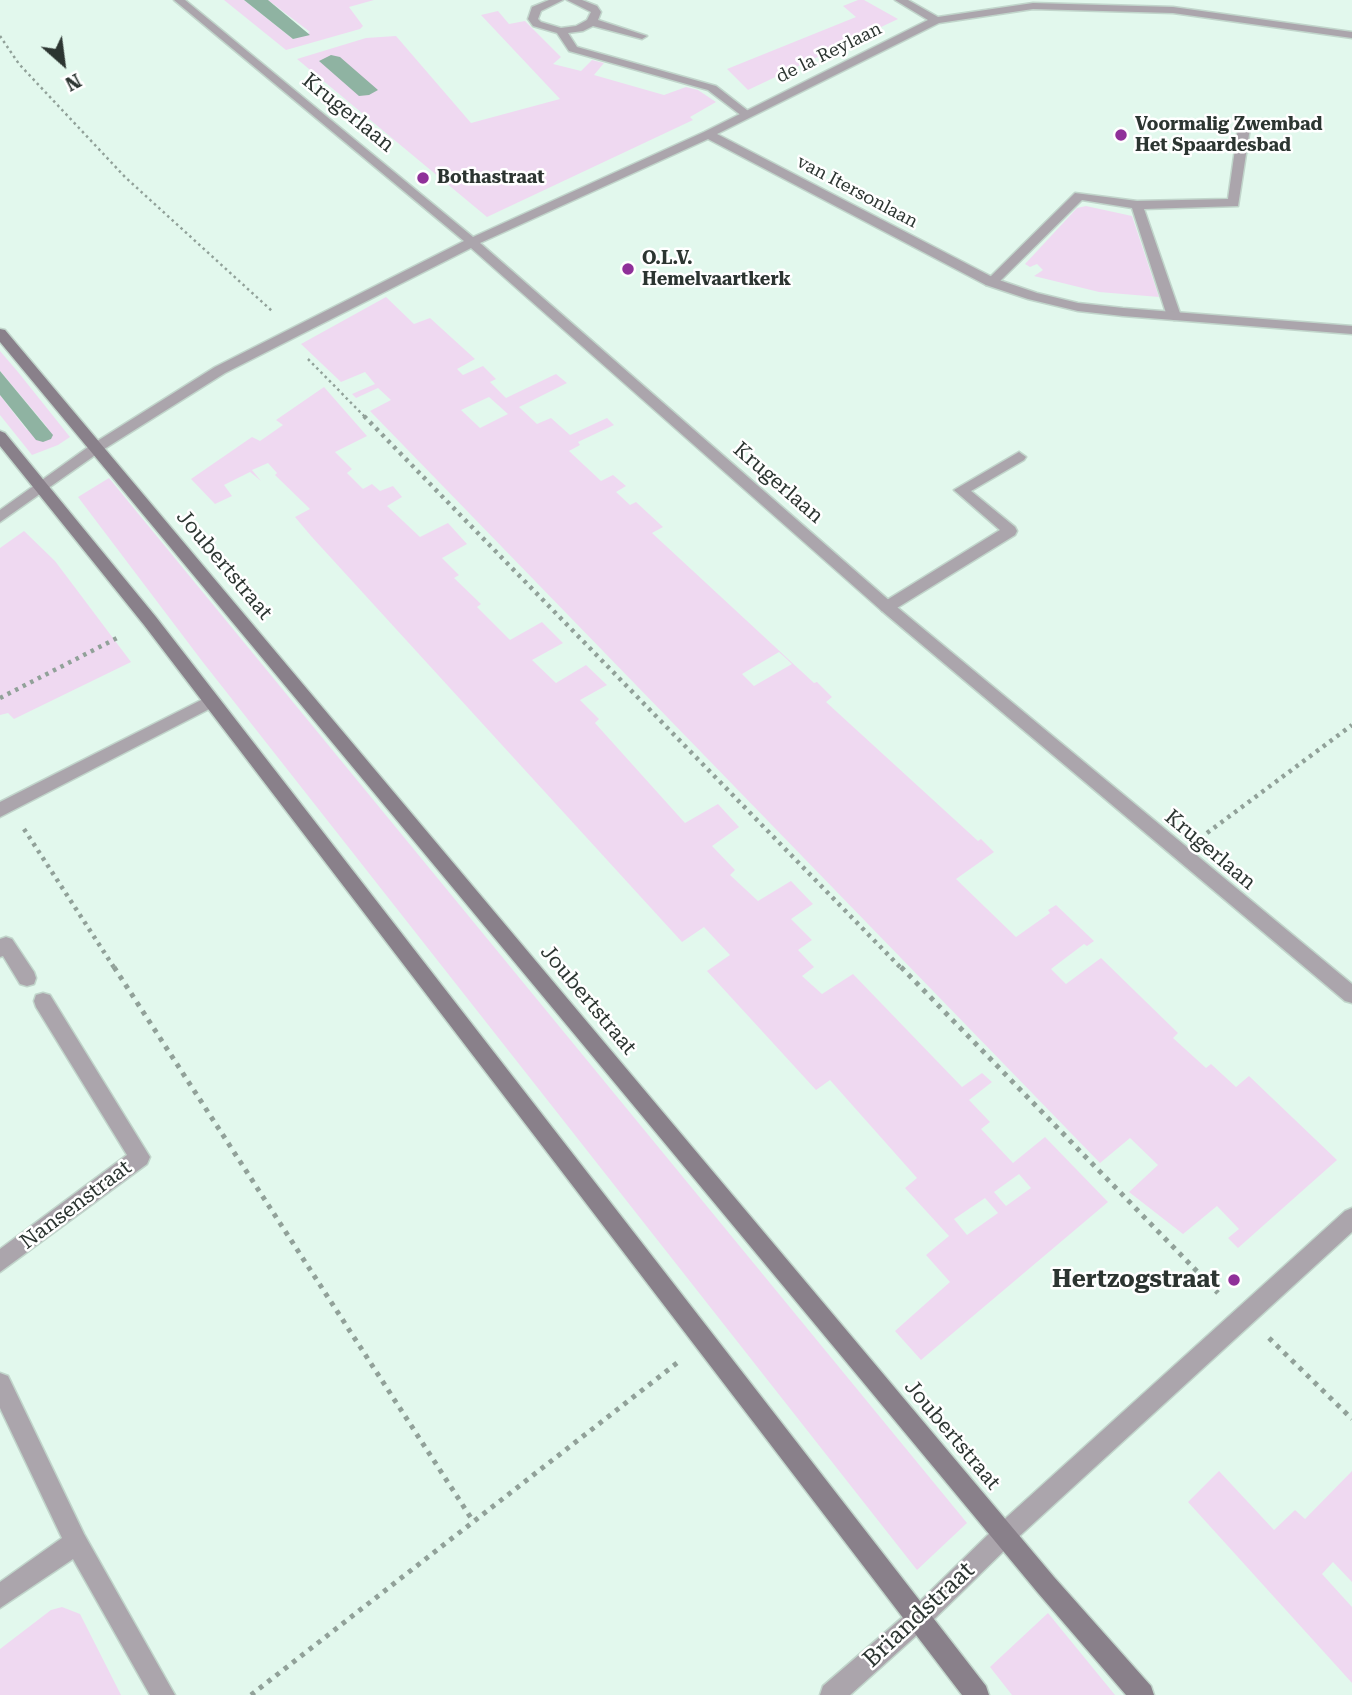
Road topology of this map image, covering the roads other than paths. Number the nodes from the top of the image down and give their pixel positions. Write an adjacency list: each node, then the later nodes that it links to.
1 (179, 0): 15 (street, Krugerlaan)
2 (558, 0): 8 (street)
3 (572, 0): 7 (street)
4 (900, 0): 6 (street)
5 (1172, 5): 6 (street, de la Reylaan); 9 (street, de la Reylaan)
6 (936, 20): 11 (street, de la Reylaan)
7 (592, 22): 8 (street); 10 (street)
8 (561, 31): 11 (street)
9 (1352, 35)
10 (642, 36)
11 (746, 114): 13 (street, de la Reylaan)
12 (1244, 128): 14 (street)
13 (708, 134): 15 (street, de la Reylaan); 16 (street, van Itersonlaan)
14 (1137, 205): 16 (street); 17 (street)
15 (472, 242): 21 (street); 25 (street, Krugerlaan)
16 (991, 282): 17 (street, van Itersonlaan)
17 (1174, 316): 18 (street, van Itersonlaan)
18 (1352, 330)
19 (0, 332): 21 (main road, Joubertstraat)
20 (0, 436): 23 (main road)
21 (96, 448): 23 (street); 35 (main road, Joubertstraat)
22 (1019, 457): 25 (street)
23 (41, 489): 24 (street); 26 (main road)
24 (0, 517)
25 (887, 607): 30 (street, Krugerlaan)
26 (211, 701): 27 (street); 38 (main road)
27 (4, 808)
28 (2, 944): 29 (street)
29 (27, 978)
30 (1352, 995)
31 (43, 1001): 33 (street, Nansenstraat)
32 (1352, 1218): 35 (street)
33 (0, 1262)
34 (0, 1384): 36 (street)
35 (1005, 1534): 38 (street, Briandstraat); 42 (main road, Joubertstraat)
36 (76, 1542): 37 (street); 39 (street)
37 (0, 1596)
38 (919, 1618): 40 (street, Briandstraat); 41 (main road)
39 (163, 1695)
40 (832, 1695)
41 (977, 1695)
42 (1142, 1695)

